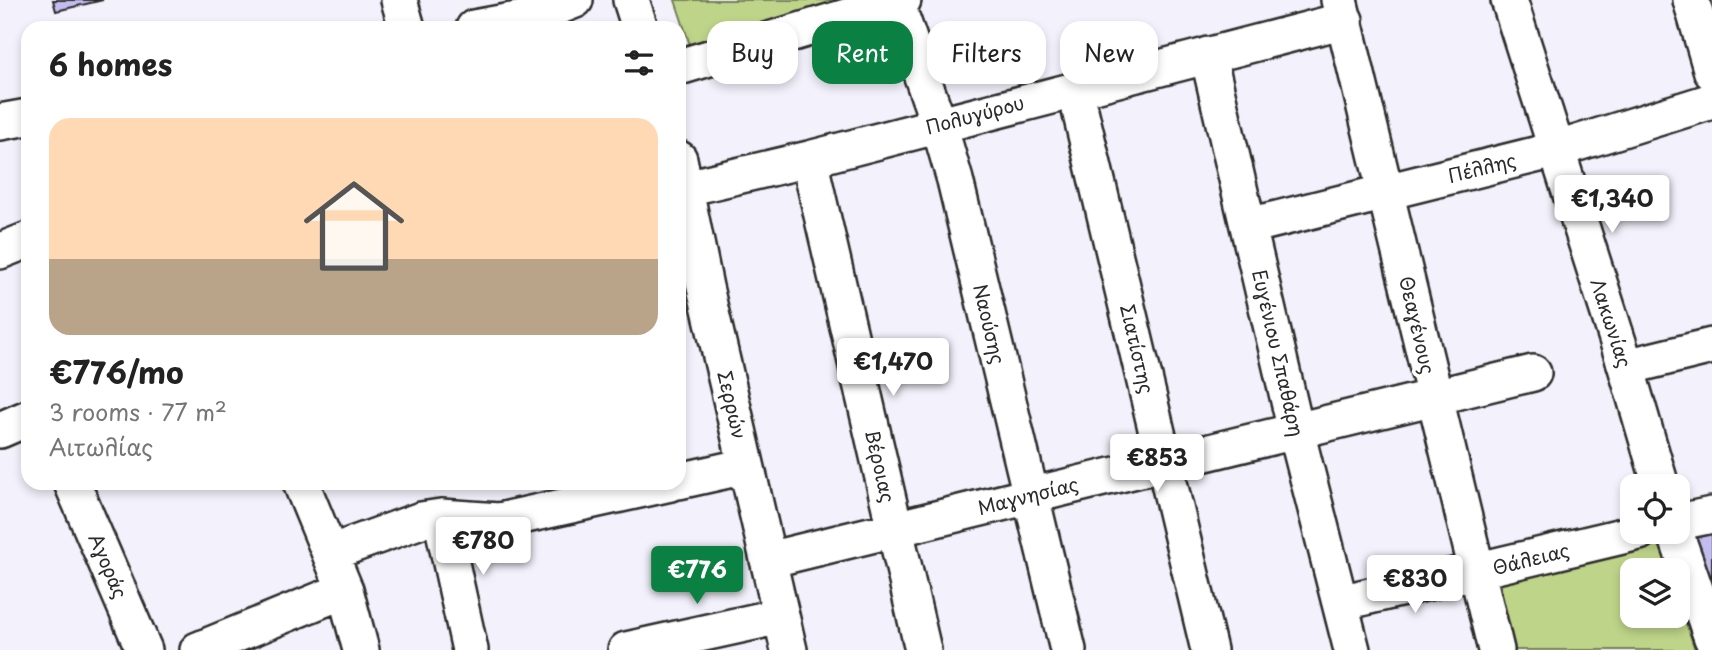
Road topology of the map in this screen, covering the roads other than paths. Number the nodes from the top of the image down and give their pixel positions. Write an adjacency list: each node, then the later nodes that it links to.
1 (399, 0): 9 (street)
2 (575, 0): 10 (street)
3 (631, 0): 11 (street)
4 (1509, 0): 20 (street, Λακωνίας)
5 (1691, 0): 14 (street)
6 (899, 1): 7 (street); 19 (street, Ναούσης)
7 (843, 9): 13 (street)
8 (1342, 10): 12 (street, Πολυγύρου); 23 (street, Θεαγένους)
9 (405, 21)
10 (521, 21)
11 (638, 21)
12 (1208, 55): 15 (street, Πολυγύρου); 25 (street, Ευγένιου Σπαθάρη)
13 (686, 65)
14 (1712, 72)
15 (1075, 89): 19 (street, Πολυγύρου); 36 (street, Σιατίστης)
16 (1712, 101): 20 (street, Πέλλης)
17 (21, 118): 18 (street)
18 (0, 122)
19 (939, 125): 21 (street, Πολυγύρου); 43 (street, Ναούσης)
20 (1555, 150): 23 (street, Πέλλης); 30 (street, Λακωνίας)
21 (809, 159): 22 (street, Πολυγύρου); 47 (street, Βέροιας)
22 (686, 173)
23 (1387, 191): 25 (street, Πέλλης); 32 (street, Θεαγένους)
24 (686, 212): 28 (street, Σερρών)
25 (1249, 226): 35 (street, Ευγένιου Σπαθάρη)
26 (21, 243): 27 (street)
27 (0, 251)
28 (692, 290): 37 (street, Σερρών)
29 (1712, 346): 30 (street)
30 (1626, 367): 38 (street, Λακωνίας)
31 (1533, 373): 32 (street, Μαγνησίας)
32 (1434, 397): 35 (street, Μαγνησίας); 52 (street, Θεαγένους)
33 (21, 421): 34 (street)
34 (0, 430)
35 (1297, 431): 36 (street, Μαγνησίας); 54 (street, Ευγένιου Σπαθάρη)
36 (1164, 463): 43 (street, Μαγνησίας); 65 (street, Σιατίστης)
37 (746, 467): 39 (street); 51 (street, Σερρών)
38 (1657, 474)
39 (686, 480)
40 (75, 490): 57 (street, Αγοράς)
41 (304, 490): 50 (street)
42 (639, 490): 45 (street)
43 (1031, 496): 47 (street, Μαγνησίας); 64 (street, Ναούσης)
44 (1712, 515): 46 (street)
45 (441, 517): 50 (street); 60 (street)
46 (1690, 520)
47 (894, 530): 51 (street, Μαγνησίας); 63 (street, Βέροιας)
48 (1620, 537): 52 (street, Θάλειας)
49 (1679, 544): 56 (street)
50 (330, 553): 53 (street)
51 (768, 560): 55 (street, Σερρών)
52 (1478, 572): 54 (street, Θάλειας); 67 (street, Θεαγένους)
53 (345, 590): 58 (street); 59 (street)
54 (1340, 603): 66 (street, Ευγένιου Σπαθάρη)
55 (781, 616): 61 (street); 62 (street, Σερρών)
56 (1712, 638)
57 (144, 650)
58 (198, 650)
59 (361, 650)
60 (470, 650)
61 (626, 650)
62 (789, 650)
63 (923, 650)
64 (1068, 650)
65 (1209, 650)
66 (1352, 650)
67 (1496, 650)

